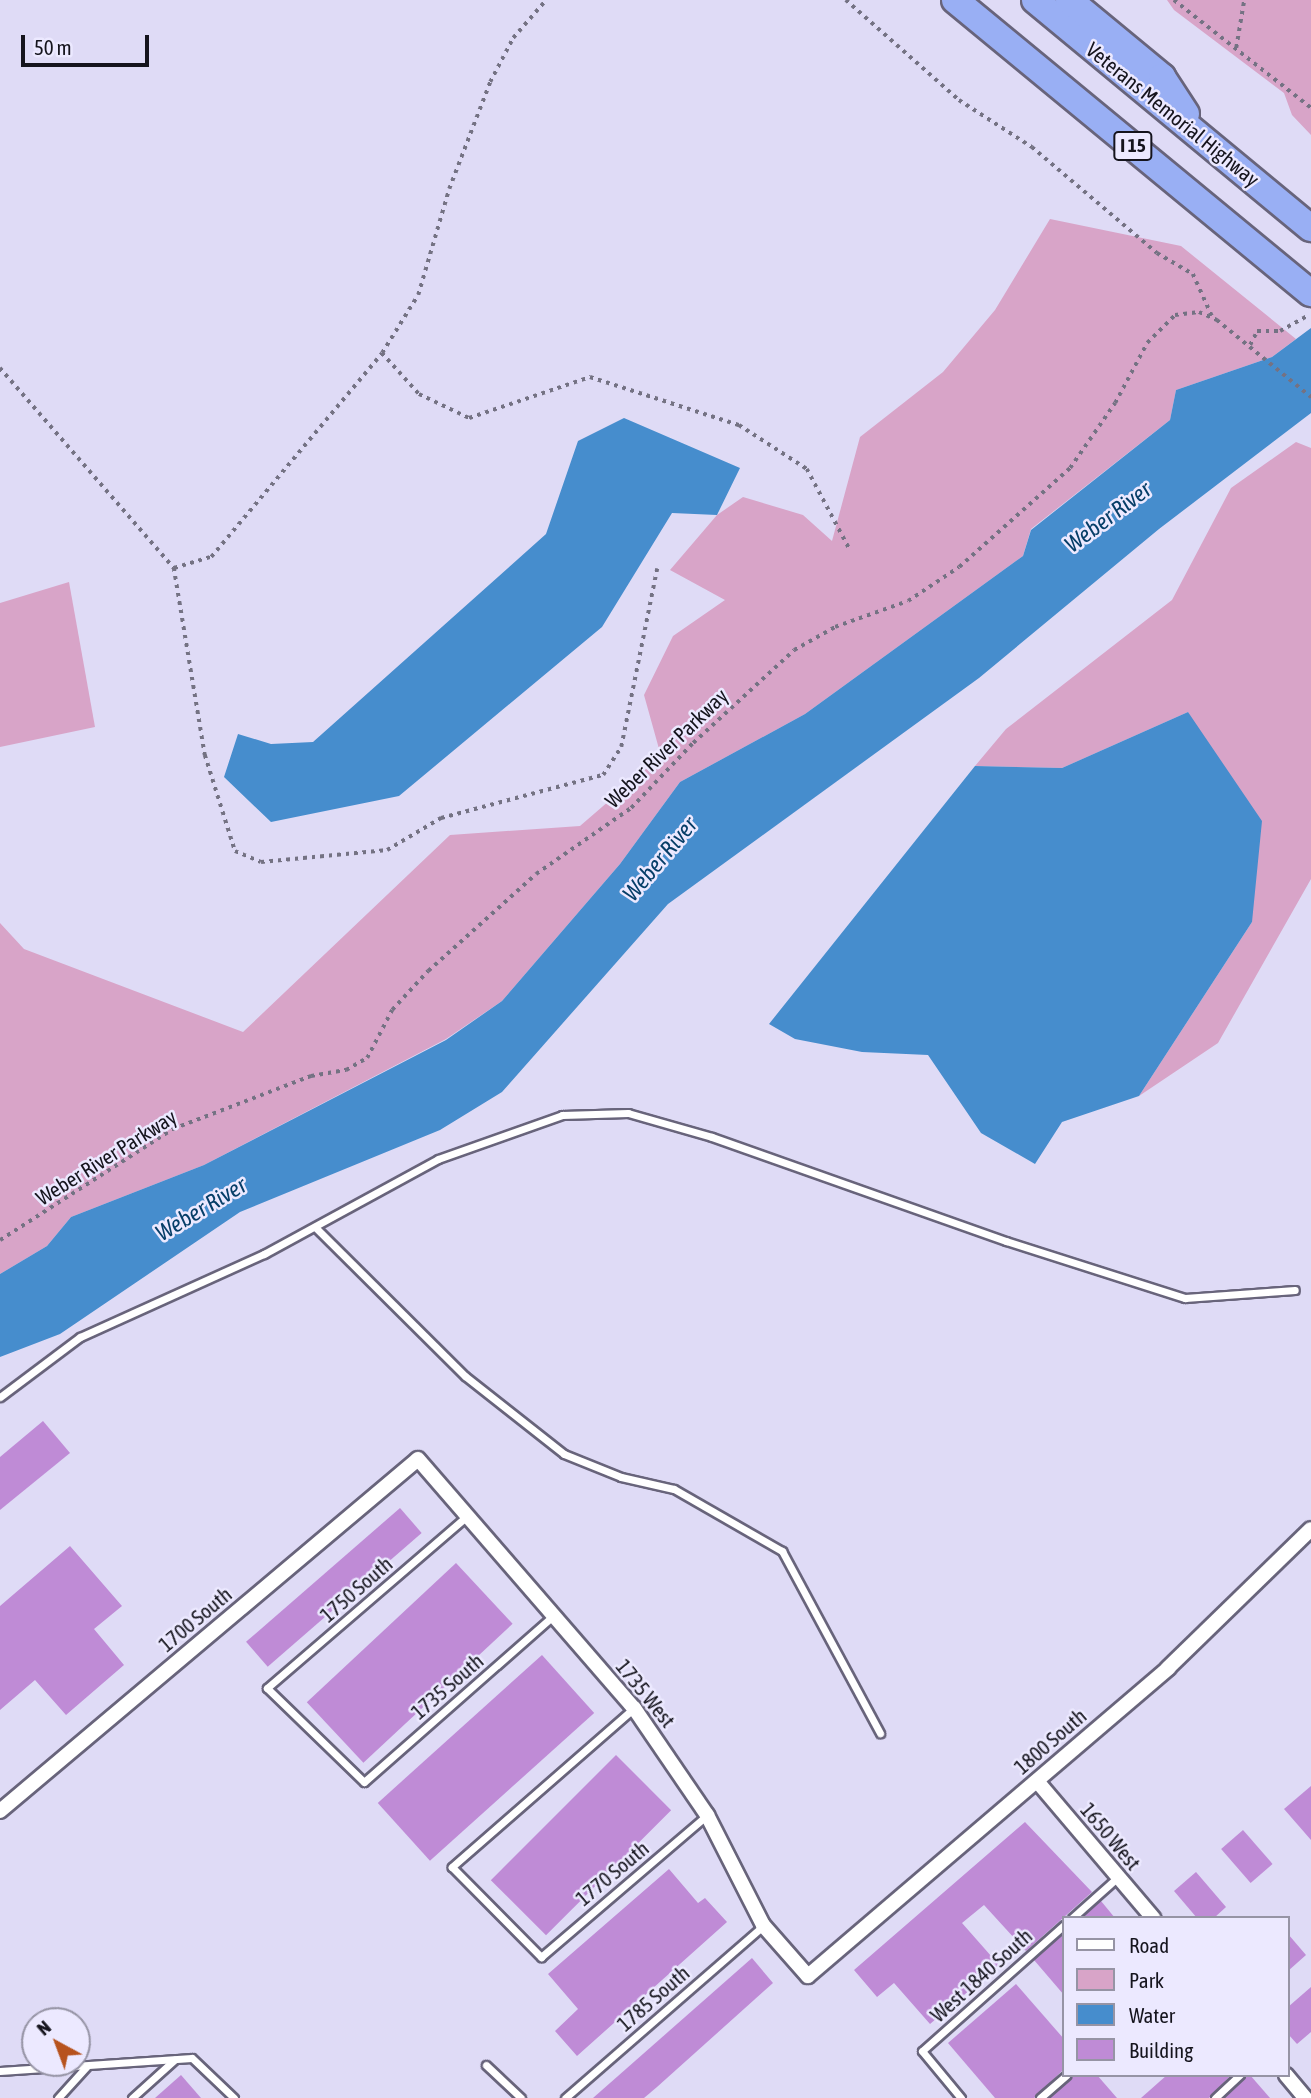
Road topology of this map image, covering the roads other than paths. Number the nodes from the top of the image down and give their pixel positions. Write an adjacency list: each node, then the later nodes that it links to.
1 (955, 0): 6 (highway, I 15)
2 (1035, 0): 4 (highway, Veterans Memorial Highway / I 15)
3 (1069, 0): 4 (highway)
4 (1201, 136): 5 (highway, Veterans Memorial Highway / I 15)
5 (1311, 228)
6 (1311, 293)
7 (315, 1227): 8 (lane); 9 (lane); 15 (lane)
8 (1295, 1290)
9 (0, 1397)
10 (418, 1459): 11 (street, 1735 West); 18 (street, 1700 South)
11 (467, 1516): 13 (street, 1735 West); 17 (lane, 1750 South)
12 (1310, 1530): 16 (street, 1800 South)
13 (554, 1616): 14 (street, 1735 West); 17 (lane, 1735 South)
14 (634, 1708): 19 (street, 1735 West); 19 (lane, 1770 South)
15 (880, 1733)
16 (1037, 1781): 20 (street, 1650 West); 25 (street, 1800 South)
17 (364, 1782)
18 (0, 1811)
19 (707, 1815): 23 (street, 1735 West)
20 (1118, 1877): 21 (lane); 22 (street, 1650 West)
21 (1074, 1916)
22 (1151, 1916)
23 (763, 1925): 25 (street, 1735 West); 39 (lane, 1785 South)
24 (1062, 1927): 40 (lane, West 1840 South)
25 (808, 1976)
26 (174, 2060): 28 (lane); 36 (lane); 37 (lane)
27 (486, 2065): 38 (lane)
28 (91, 2066)
29 (21, 2070): 30 (lane)
30 (0, 2071)
31 (77, 2077): 35 (lane)
32 (1064, 2077): 41 (lane)
33 (1238, 2077): 42 (lane)
34 (1288, 2077): 43 (street)
35 (58, 2098)
36 (132, 2098)
37 (234, 2098)
38 (521, 2098)
39 (565, 2098)
40 (961, 2098)
41 (1040, 2098)
42 (1215, 2098)
43 (1305, 2098)

